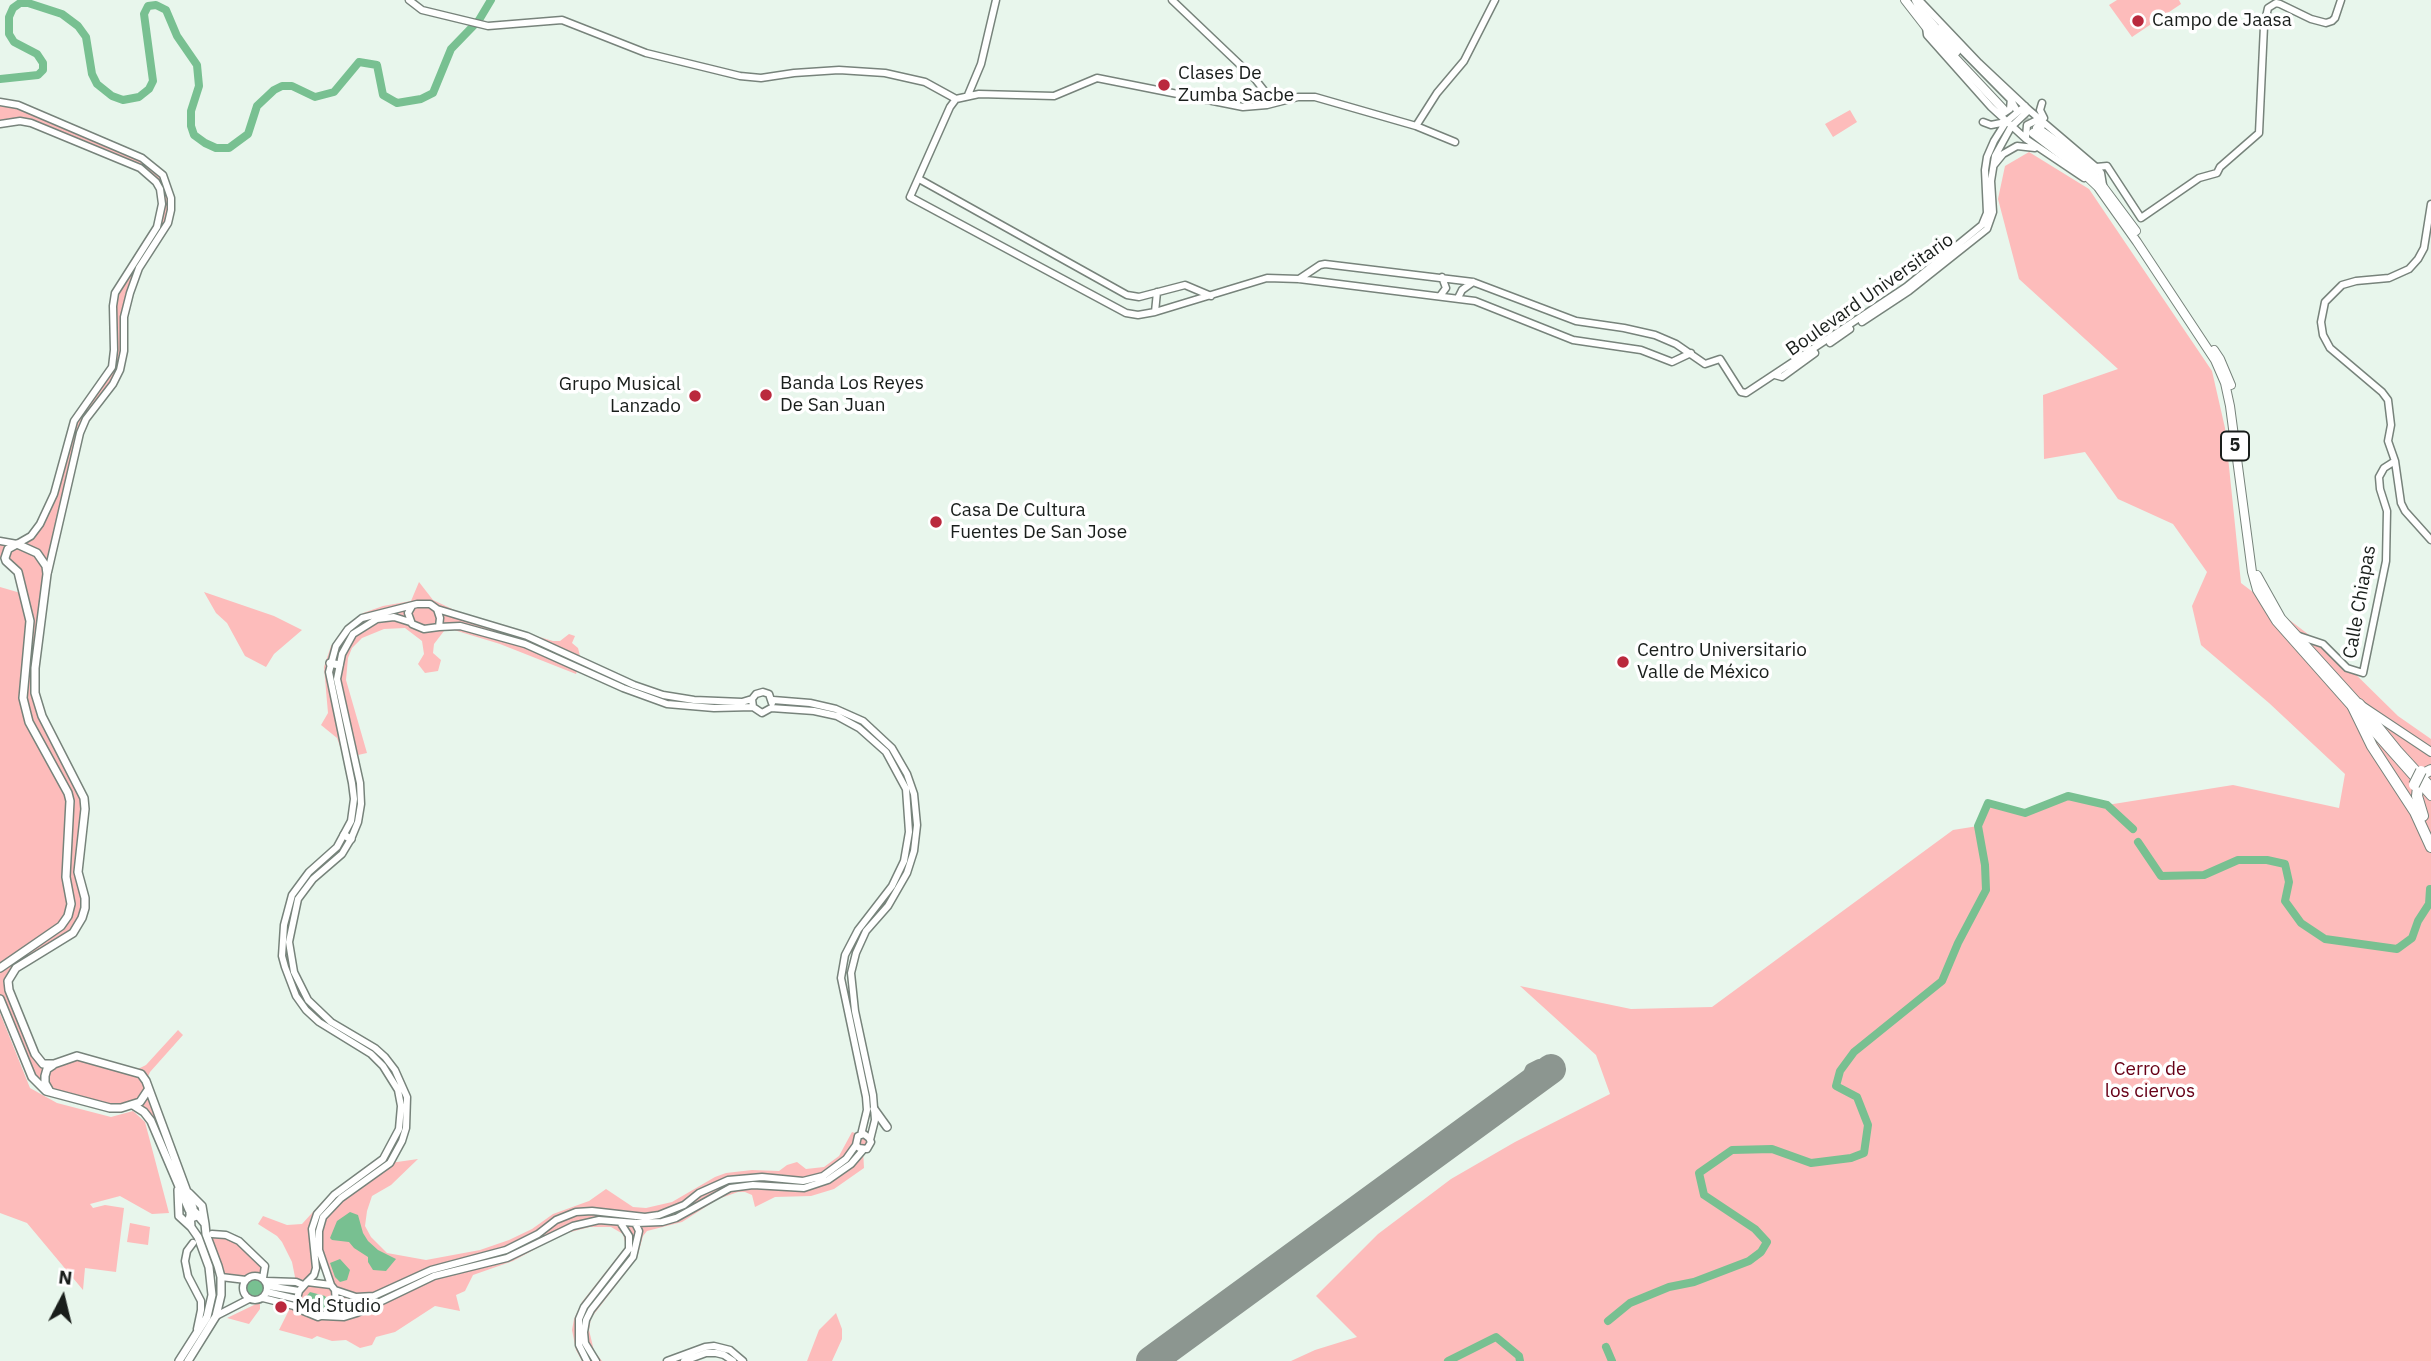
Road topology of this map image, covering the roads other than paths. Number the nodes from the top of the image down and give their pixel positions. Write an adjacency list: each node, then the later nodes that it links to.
1 (409, 0): 11 (street)
2 (996, 0): 10 (street)
3 (1172, 0): 14 (street)
4 (1495, 0): 24 (street)
5 (1905, 0): 8 (main road)
6 (1917, 0): 8 (main road)
7 (2341, 0): 30 (street)
8 (1922, 12): 9 (main road); 12 (main road); 12 (street)
9 (1926, 27): 12 (main road); 17 (street)
10 (968, 95): 11 (street); 14 (street)
11 (956, 99): 31 (street)
12 (2008, 101): 17 (street); 18 (street); 19 (street)
13 (0, 102): 16 (street)
14 (1274, 103): 24 (street)
15 (2042, 103): 25 (street)
16 (23, 107): 20 (street); 49 (street)
17 (1991, 107): 23 (street)
18 (2027, 108): 19 (street, Boulevard Universitario); 23 (street, Boulevard Universitario); 25 (street)
19 (2017, 111): 23 (street, Boulevard Universitario)
20 (25, 121): 22 (street); 48 (street)
21 (1983, 122): 23 (street)
22 (0, 124)
23 (2009, 124): 26 (street); 29 (street, Boulevard Universitario); 47 (street, Boulevard Universitario)
24 (1416, 126): 27 (street)
25 (2051, 128): 26 (street); 30 (street)
26 (2032, 133): 28 (street); 32 (main road, 5)
27 (1455, 142)
28 (2040, 149): 29 (street); 32 (street)
29 (1992, 166): 47 (street, Boulevard Universitario)
30 (2096, 167): 32 (street)
31 (919, 180): 33 (street); 35 (street)
32 (2100, 186): 60 (main road, 5); 65 (main road, 5)
33 (953, 200): 35 (street); 36 (street)
34 (2431, 204): 50 (street)
35 (944, 215): 37 (street)
36 (1045, 249): 37 (street); 41 (street)
37 (1036, 265): 45 (street)
38 (1442, 277): 39 (street); 40 (street); 43 (street)
39 (1299, 278): 42 (street); 43 (street)
40 (1472, 282): 44 (street); 46 (street)
41 (1157, 292): 42 (street); 45 (street)
42 (1211, 296): 45 (street)
43 (1440, 296): 44 (street)
44 (1458, 298): 46 (street)
45 (1155, 312)
46 (1691, 353): 47 (street)
47 (1779, 376)
48 (78, 414): 49 (street); 53 (street)
49 (78, 441): 55 (street)
50 (2395, 461): 51 (street); 60 (street, Calle Chiapas)
51 (2431, 540)
52 (0, 541): 53 (street)
53 (17, 544): 54 (main road); 55 (main road)
54 (3, 559): 76 (main road)
55 (47, 574): 78 (main road)
56 (412, 606): 57 (street); 58 (street); 61 (street)
57 (437, 609): 59 (street); 64 (street)
58 (410, 622): 59 (street); 62 (street)
59 (439, 626): 64 (street)
60 (2299, 636): 65 (main road, 5)
61 (330, 663): 62 (main road); 74 (street)
62 (339, 665): 74 (street)
63 (773, 700): 64 (street); 66 (street); 82 (street)
64 (753, 703): 66 (street)
65 (2356, 705): 67 (main road, 5); 70 (highway); 71 (main road, 5); 72 (highway)
66 (771, 708): 84 (street)
67 (2431, 752)
68 (2427, 770): 69 (highway, bridge)
69 (2416, 786): 72 (highway); 73 (highway)
70 (2431, 788)
71 (2431, 796)
72 (2415, 812): 75 (highway)
73 (2431, 836)
74 (348, 837): 101 (street); 103 (street)
75 (2431, 847)
76 (0, 968)
77 (0, 999): 80 (main road)
78 (54, 1064): 79 (main road); 80 (main road)
79 (148, 1090): 81 (main road); 89 (main road)
80 (55, 1095): 81 (main road)
81 (133, 1105): 88 (main road)
82 (874, 1109): 83 (main road); 85 (street)
83 (887, 1127)
84 (861, 1135): 85 (street); 86 (street)
85 (870, 1140): 87 (street)
86 (856, 1145): 87 (street); 91 (street)
87 (863, 1150): 93 (street)
88 (178, 1189): 90 (main road); 90 (main road)
89 (189, 1194): 90 (main road); 94 (main road)
90 (192, 1213): 94 (main road); 96 (main road)
91 (630, 1216): 93 (street); 101 (street)
92 (621, 1222): 93 (street); 95 (street); 106 (street)
93 (636, 1223): 97 (street)
94 (205, 1224): 96 (main road)
95 (629, 1236): 97 (street); 110 (street)
96 (202, 1237): 98 (main road); 100 (street); 107 (main road); 107 (street)
97 (638, 1237): 111 (street)
98 (221, 1277): 99 (street); 105 (main road)
99 (246, 1280): 100 (street); 104 (street)
100 (265, 1287): 102 (street); 102 (street); 104 (street)
101 (333, 1288): 103 (street); 106 (street)
102 (276, 1291): 103 (street); 103 (street)
103 (298, 1292): 106 (street)
104 (250, 1299): 105 (street)
105 (216, 1316): 109 (main road)
106 (323, 1316)
107 (197, 1333): 108 (main road)
108 (179, 1361)
109 (188, 1361)
110 (587, 1361)
111 (596, 1361)
112 (667, 1361): 115 (street)
113 (684, 1361): 114 (street)
114 (733, 1361)
115 (743, 1361)

